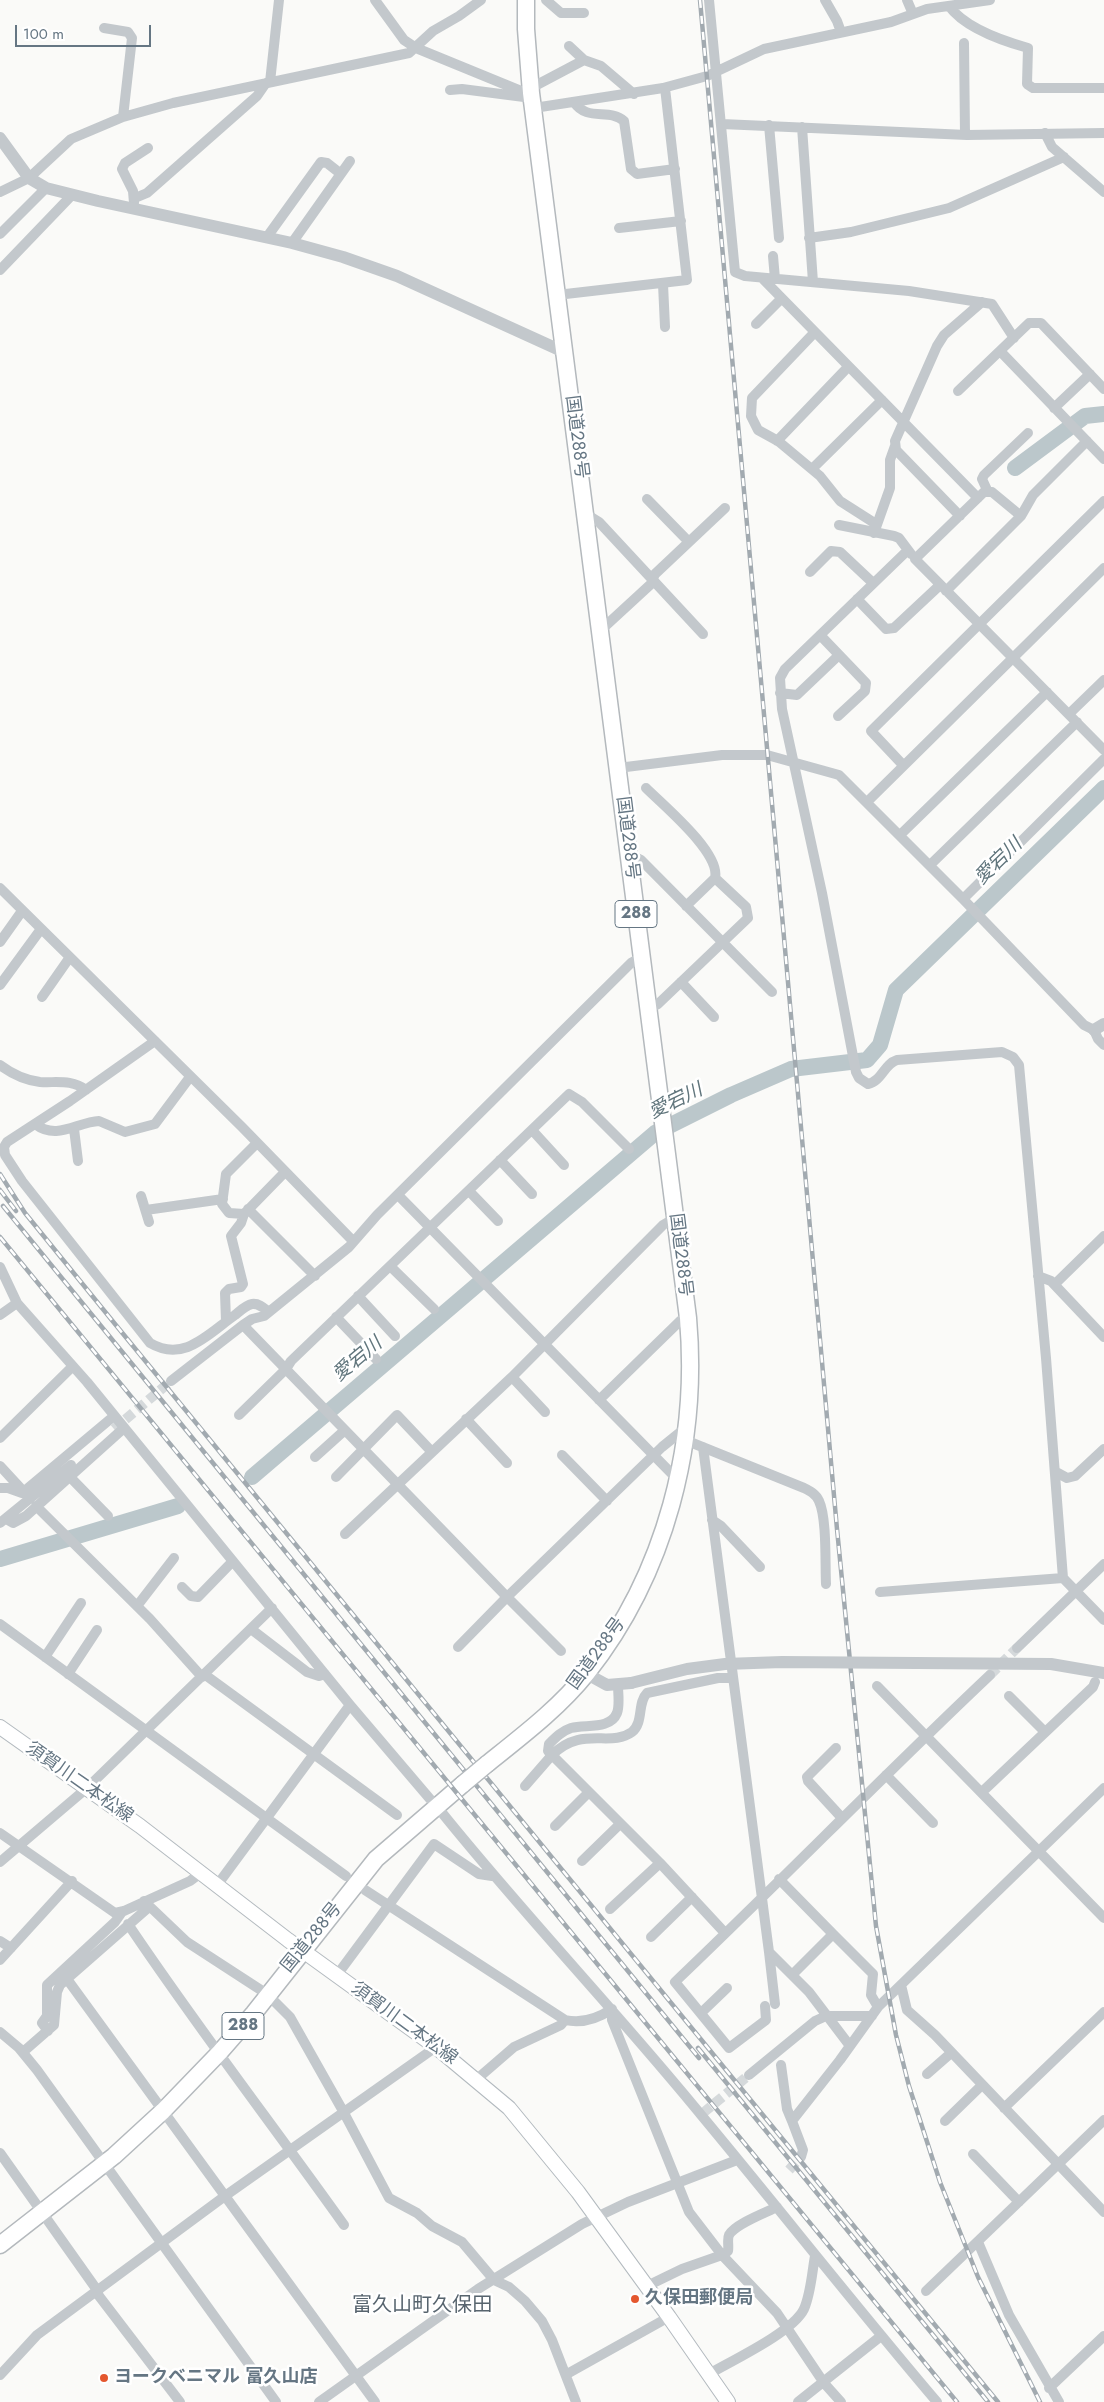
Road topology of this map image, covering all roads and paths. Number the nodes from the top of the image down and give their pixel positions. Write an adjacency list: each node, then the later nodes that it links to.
1 (279, 0): 20 (street)
2 (375, 0): 17 (street)
3 (481, 0): 17 (street)
4 (526, 0): 25 (highway, 国道288号 / 288)
5 (546, 0): 11 (street)
6 (709, 0): 19 (street)
7 (825, 0): 14 (street)
8 (908, 0): 12 (street)
9 (990, 0): 10 (street)
10 (949, 6): 12 (street); 22 (street)
11 (584, 13)
12 (913, 14): 14 (street)
13 (104, 28): 27 (street)
14 (841, 32): 19 (street)
15 (964, 42): 33 (street)
16 (569, 46): 18 (street)
17 (416, 48): 20 (street); 25 (street)
18 (584, 60): 24 (street); 25 (street)
19 (717, 72): 21 (street); 28 (street)
20 (268, 82): 27 (street); 45 (street)
21 (665, 88): 24 (street); 38 (street)
22 (1104, 88)
23 (450, 90): 25 (street)
24 (634, 94): 26 (street)
25 (532, 96): 26 (street); 59 (highway, 国道288号 / 288)
26 (574, 102): 38 (street)
27 (123, 117): 40 (street)
28 (722, 124): 29 (street); 55 (street)
29 (770, 126): 30 (street); 50 (street)
30 (802, 127): 33 (street); 51 (street)
31 (1045, 133): 32 (street); 33 (street); 36 (street)
32 (1104, 133)
33 (965, 135)
34 (0, 138): 40 (street)
35 (148, 148): 45 (street)
36 (1064, 157): 43 (street); 51 (street)
37 (350, 161): 39 (street)
38 (675, 169): 46 (street)
39 (341, 174): 49 (street); 52 (street)
40 (29, 178): 41 (street); 42 (street)
41 (46, 188): 44 (street); 48 (street)
42 (0, 192)
43 (1104, 192)
44 (72, 195): 45 (street); 54 (street)
45 (134, 203): 49 (street)
46 (681, 221): 47 (street); 58 (street)
47 (619, 228)
48 (0, 234)
49 (267, 237): 52 (street)
50 (779, 238)
51 (809, 238): 57 (street)
52 (292, 243): 67 (street)
53 (773, 256): 56 (street)
54 (0, 270)
55 (762, 278): 56 (street); 60 (street)
56 (775, 279): 57 (street)
57 (813, 282): 61 (street)
58 (662, 284): 59 (street); 63 (street)
59 (557, 295): 67 (highway, 国道288号 / 288)
60 (781, 299): 62 (street); 64 (street)
61 (982, 302): 65 (street); 74 (street)
62 (756, 324)
63 (665, 327)
64 (814, 332): 68 (street); 76 (street)
65 (1014, 338): 66 (street); 69 (street)
66 (1000, 351): 71 (street); 73 (street)
67 (564, 352): 86 (highway, 国道288号 / 288)
68 (848, 367): 72 (street); 76 (street)
69 (1090, 374): 70 (street); 73 (street)
70 (1104, 389)
71 (958, 391)
72 (882, 400): 74 (street); 80 (street)
73 (1054, 408): 77 (street)
74 (903, 421): 78 (street); 82 (street)
75 (1028, 433): 81 (street)
76 (777, 440): 80 (street)
77 (1087, 441): 79 (street); 88 (street)
78 (895, 446): 87 (street); 90 (street)
79 (1104, 459)
80 (812, 470): 90 (street)
81 (988, 492): 82 (street); 88 (street)
82 (978, 498): 87 (street)
83 (647, 499): 91 (street)
84 (1104, 501): 100 (street)
85 (726, 508): 91 (street)
86 (586, 514): 96 (street); 101 (highway, 国道288号 / 288)
87 (960, 516): 93 (street)
88 (1021, 516): 98 (street)
89 (839, 525): 90 (street)
90 (875, 529): 92 (street)
91 (689, 542): 96 (street)
92 (908, 550): 93 (street); 97 (street)
93 (915, 559): 98 (street)
94 (1104, 568): 105 (street)
95 (810, 572): 97 (street)
96 (652, 579): 101 (street); 102 (street)
97 (873, 584): 99 (street)
98 (943, 588): 99 (street); 100 (street)
99 (857, 599): 103 (street)
100 (980, 624): 105 (street); 115 (street)
101 (601, 630): 116 (highway, 国道288号 / 288)
102 (703, 634)
103 (820, 635): 104 (street); 108 (street)
104 (840, 655): 108 (street); 110 (street)
105 (1013, 658): 107 (street); 115 (street)
106 (1104, 680): 109 (street)
107 (1047, 692): 109 (street); 119 (street)
108 (780, 693): 114 (street)
109 (1069, 714): 111 (street)
110 (838, 716)
111 (1077, 722): 112 (street); 121 (street)
112 (1104, 750)
113 (1104, 759): 124 (street)
114 (793, 762): 116 (street); 118 (street); 169 (street)
115 (903, 765): 118 (street)
116 (618, 768): 120 (highway, 国道288号 / 288)
117 (646, 788): 122 (street)
118 (867, 802): 119 (street)
119 (900, 835): 121 (street)
120 (629, 854): 125 (street); 131 (highway, 国道288号 / 288)
121 (930, 866): 124 (street)
122 (715, 878): 125 (street); 129 (street)
123 (0, 888): 126 (street)
124 (963, 899): 138 (street)
125 (686, 906): 129 (street)
126 (22, 911): 127 (street); 128 (street)
127 (41, 929): 130 (street); 133 (street)
128 (0, 942)
129 (723, 942): 132 (street); 134 (street)
130 (70, 957): 135 (street); 139 (street)
131 (642, 957): 136 (highway, 国道288号 / 288); 155 (street)
132 (681, 982): 136 (street); 137 (street)
133 (0, 985)
134 (772, 992)
135 (42, 997)
136 (648, 1009): 160 (highway, 国道288号 / 288)
137 (714, 1016)
138 (1099, 1027): 140 (street)
139 (155, 1041): 142 (street); 143 (street)
140 (1104, 1045)
141 (0, 1064): 143 (street)
142 (190, 1077): 145 (street); 147 (street)
143 (86, 1090): 144 (street)
144 (35, 1124): 145 (street); 178 (street)
145 (74, 1129): 150 (street)
146 (532, 1130): 148 (street); 149 (street); 151 (street)
147 (256, 1144): 152 (street); 157 (street)
148 (629, 1149)
149 (500, 1160): 153 (street); 154 (street)
150 (78, 1161)
151 (564, 1165)
152 (284, 1172): 159 (street); 165 (street)
153 (469, 1191): 161 (street); 163 (street)
154 (532, 1194)
155 (398, 1195): 163 (street); 165 (street)
156 (142, 1196): 158 (street)
157 (222, 1199): 158 (street); 159 (street)
158 (146, 1210): 162 (street)
159 (246, 1211): 168 (street); 178 (street)
160 (675, 1218): 177 (highway, 国道288号 / 288); 182 (street)
161 (498, 1221)
162 (148, 1222)
163 (430, 1228): 166 (street); 182 (street)
164 (1104, 1236): 170 (street)
165 (353, 1241): 168 (street)
166 (390, 1266): 171 (street); 173 (street)
167 (0, 1267): 172 (street)
168 (314, 1276): 174 (street)
169 (1038, 1276): 170 (street); 206 (street)
170 (1054, 1284): 181 (street)
171 (358, 1296): 176 (street); 180 (street)
172 (17, 1303): 175 (street); 184 (street)
173 (434, 1309)
174 (269, 1312): 178 (street); 179 (street)
175 (0, 1315)
176 (336, 1317): 183 (street); 185 (street)
177 (688, 1318): 188 (street); 195 (highway, 国道288号 / 288)
178 (226, 1321)
179 (243, 1325): 185 (street); 187 (street)
180 (395, 1336)
181 (1104, 1337)
182 (545, 1343): 186 (street); 188 (street)
183 (376, 1359)
184 (72, 1367): 191 (street); 196 (street)
185 (286, 1369): 190 (street); 194 (street)
186 (512, 1376): 189 (street); 192 (street)
187 (171, 1381)
188 (599, 1400): 202 (street)
189 (545, 1412)
190 (239, 1414)
191 (114, 1416): 193 (street); 212 (street)
192 (466, 1419): 200 (street); 204 (street)
193 (119, 1428): 207 (street); 212 (street); 219 (street)
194 (346, 1430): 198 (street); 203 (street)
195 (686, 1433): 197 (street); 202 (street); 209 (highway, 国道288号 / 288)
196 (0, 1438)
197 (703, 1447): 215 (street); 223 (street)
198 (364, 1449): 200 (street); 208 (street); 210 (street)
199 (1104, 1449): 206 (street)
200 (432, 1452): 210 (street)
201 (562, 1455): 213 (street)
202 (653, 1456): 209 (street); 213 (street)
203 (316, 1457)
204 (507, 1463)
205 (0, 1466): 212 (street)
206 (1056, 1472): 222 (street)
207 (69, 1476): 212 (street); 214 (street)
208 (336, 1477)
209 (678, 1480): 241 (highway, 国道288号 / 288)
210 (398, 1486): 217 (street); 227 (street)
211 (0, 1488): 212 (street)
212 (28, 1498): 216 (street); 229 (street)
213 (607, 1501): 227 (street)
214 (108, 1516)
215 (712, 1520): 221 (street); 244 (street)
216 (3, 1521)
217 (345, 1534)
218 (174, 1558): 229 (street)
219 (233, 1561): 224 (street); 230 (street)
220 (1104, 1564): 225 (street)
221 (760, 1566)
222 (1064, 1578): 225 (street); 226 (street)
223 (826, 1584)
224 (182, 1587)
225 (1076, 1591): 231 (street); 236 (street)
226 (880, 1592)
227 (507, 1597): 235 (street); 237 (street)
228 (81, 1603): 238 (street)
229 (137, 1606): 243 (street)
230 (272, 1608): 233 (street); 240 (street)
231 (1104, 1620)
232 (0, 1624): 238 (street)
233 (251, 1629): 240 (street); 243 (street)
234 (98, 1630): 239 (street)
235 (458, 1647)
236 (1017, 1648)
237 (561, 1652)
238 (45, 1657): 239 (street)
239 (68, 1674): 251 (street)
240 (325, 1674): 249 (street)
241 (586, 1674): 246 (street); 297 (highway, 国道288号 / 288, bridge)
242 (990, 1675): 253 (street)
243 (203, 1676): 251 (street); 255 (street)
244 (733, 1678): 256 (street); 285 (street)
245 (1099, 1678): 246 (street, bridge); 252 (street)
246 (618, 1685): 256 (street)
247 (877, 1686): 253 (street)
248 (1009, 1696): 252 (street)
249 (350, 1705): 255 (street); 263 (street)
250 (0, 1727): 259 (main road, 須賀川二本松線)
251 (146, 1731): 259 (street); 266 (street)
252 (1045, 1732): 262 (street)
253 (926, 1736): 257 (street); 262 (street)
254 (836, 1748): 267 (street)
255 (313, 1753): 265 (street); 266 (street)
256 (552, 1756): 258 (street); 261 (street)
257 (886, 1775): 267 (street); 268 (street)
258 (525, 1786)
259 (88, 1788): 272 (street); 277 (main road, 須賀川二本松線)
260 (1104, 1788): 273 (street)
261 (589, 1792): 269 (street); 270 (street)
262 (982, 1792): 273 (street)
263 (430, 1799)
264 (443, 1814): 279 (street)
265 (397, 1815)
266 (266, 1817): 278 (street); 282 (street)
267 (842, 1818): 280 (street)
268 (933, 1823)
269 (620, 1824): 274 (street); 276 (street)
270 (555, 1826)
271 (0, 1833): 272 (street)
272 (19, 1846): 275 (street); 281 (street)
273 (1039, 1851): 290 (street); 303 (street)
274 (582, 1861)
275 (0, 1862)
276 (660, 1863): 284 (street); 288 (street)
277 (202, 1872): 282 (main road, 須賀川二本松線); 286 (street)
278 (346, 1876)
279 (492, 1876): 287 (street); 307 (street)
280 (779, 1879): 285 (street); 293 (street)
281 (72, 1881): 289 (street); 296 (street)
282 (218, 1884): 297 (main road, 須賀川二本松線)
283 (365, 1890): 287 (street)
284 (692, 1897): 292 (street); 294 (street)
285 (762, 1898): 292 (street); 298 (street)
286 (147, 1904): 289 (street); 291 (street); 305 (street)
287 (388, 1906): 301 (street); 312 (street)
288 (610, 1909)
289 (122, 1912): 313 (street)
290 (1104, 1918)
291 (128, 1924): 302 (street); 318 (street)
292 (725, 1933): 309 (street)
293 (833, 1934): 300 (street); 306 (street)
294 (651, 1937)
295 (0, 1941): 296 (street)
296 (11, 1948): 299 (street)
297 (303, 1950): 301 (main road, 須賀川二本松線); 305 (highway, 国道288号 / 288)
298 (769, 1952): 300 (street); 309 (street)
299 (0, 1960)
300 (792, 1975): 310 (street)
301 (338, 1976): 316 (main road, 須賀川二本松線)
302 (68, 1979): 313 (street); 327 (street)
303 (901, 1985): 306 (street); 319 (street)
304 (727, 1988): 309 (street)
305 (267, 1994): 318 (highway, 国道288号 / 288); 326 (street)
306 (878, 2007): 311 (street)
307 (612, 2009): 312 (street); 335 (street); 338 (street)
308 (1104, 2012): 325 (street)
309 (701, 2013)
310 (826, 2016): 311 (street); 315 (street); 322 (street)
311 (872, 2016): 315 (street)
312 (565, 2020): 323 (street)
313 (48, 2031): 317 (street)
314 (0, 2032): 317 (street)
315 (850, 2046): 329 (street)
316 (436, 2047): 323 (main road, 須賀川二本松線); 326 (street)
317 (23, 2052): 336 (street)
318 (220, 2052): 327 (highway, 国道288号 / 288); 331 (street)
319 (951, 2052): 321 (street); 324 (street)
320 (781, 2065): 329 (street)
321 (927, 2074)
322 (749, 2075)
323 (477, 2079): 344 (main road, 須賀川二本松線)
324 (982, 2085): 325 (street); 330 (street)
325 (1004, 2108): 337 (street)
326 (343, 2110): 331 (street); 351 (street)
327 (162, 2111): 336 (highway, 国道288号 / 288); 339 (street)
328 (1104, 2120): 337 (street)
329 (792, 2121): 334 (street)
330 (945, 2121)
331 (290, 2149): 339 (street); 345 (street)
332 (0, 2153): 343 (street)
333 (973, 2154): 340 (street)
334 (801, 2157)
335 (738, 2160): 338 (street); 341 (street)
336 (104, 2164): 343 (highway, 国道288号 / 288); 347 (street)
337 (1058, 2165): 340 (street); 342 (street)
338 (676, 2183): 344 (street); 349 (street)
339 (225, 2196): 347 (street); 362 (street)
340 (1019, 2202): 346 (street)
341 (776, 2207): 349 (street); 350 (street)
342 (1104, 2212)
343 (44, 2213): 348 (highway, 国道288号 / 288); 353 (street)
344 (596, 2217): 351 (street); 352 (main road, 須賀川二本松線)
345 (344, 2225)
346 (978, 2242): 354 (street); 364 (street)
347 (161, 2243): 353 (street); 366 (street)
348 (0, 2245)
349 (722, 2255): 352 (street); 356 (street)
350 (815, 2256): 356 (street); 357 (street)
351 (494, 2280): 359 (street); 362 (street)
352 (646, 2286): 355 (main road, 須賀川二本松線)
353 (98, 2290): 361 (street); 365 (street)
354 (926, 2291)
355 (669, 2317): 359 (street); 360 (main road, 須賀川二本松線)
356 (787, 2328): 360 (street); 363 (street)
357 (881, 2336): 363 (street); 373 (street)
358 (1104, 2336): 364 (street)
359 (567, 2374): 369 (street)
360 (710, 2374): 370 (main road, 須賀川二本松線)
361 (0, 2375)
362 (355, 2376): 367 (street); 368 (street)
363 (824, 2383): 371 (street); 372 (street)
364 (1049, 2388): 374 (street)
365 (180, 2402)
366 (276, 2402)
367 (319, 2402)
368 (374, 2402)
369 (576, 2402)
370 (728, 2402)
371 (798, 2402)
372 (841, 2402)
373 (937, 2402)
374 (1059, 2402)

